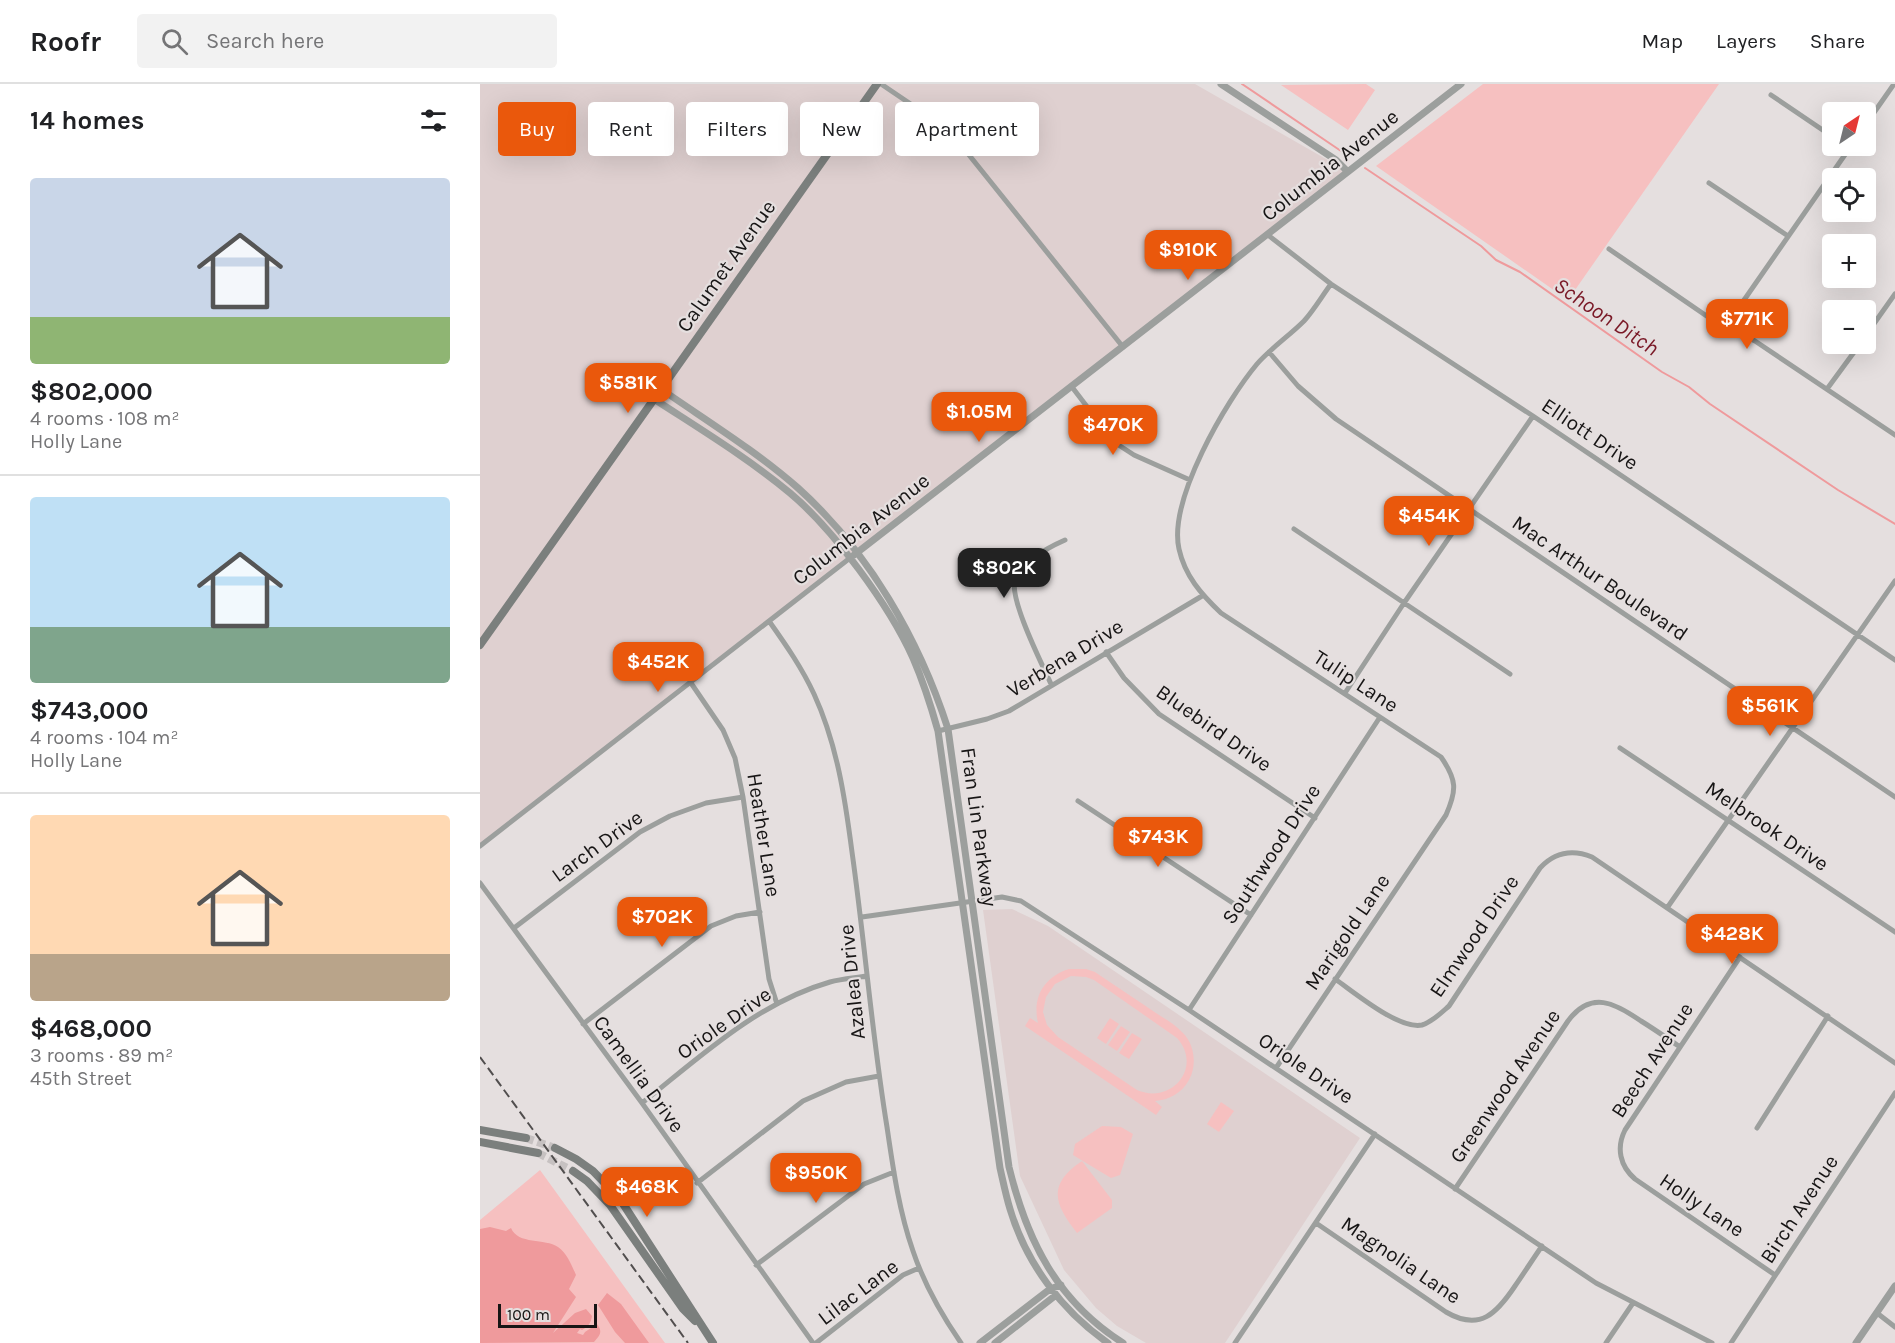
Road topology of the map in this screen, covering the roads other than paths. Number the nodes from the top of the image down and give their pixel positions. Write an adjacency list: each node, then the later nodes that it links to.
1 (879, 84): 19 (street); 23 (main road, Calumet Avenue)
2 (1221, 84): 9 (street)
3 (1461, 84): 9 (street, Columbia Avenue)
4 (1894, 84): 6 (street)
5 (1771, 95): 7 (street)
6 (1876, 110)
7 (1822, 130)
8 (1841, 156): 12 (street)
9 (1347, 171): 11 (street, Columbia Avenue)
10 (1709, 183): 12 (street)
11 (1268, 235): 14 (street, Elliott Drive); 19 (street, Columbia Avenue)
12 (1788, 236): 18 (street)
13 (1609, 249): 18 (street)
14 (1331, 284): 20 (street, Tulip Lane); 26 (street, Elliott Drive)
15 (1895, 294): 16 (street)
16 (1892, 304): 17 (street)
17 (1876, 323)
18 (1726, 326): 24 (street)
19 (1123, 347): 22 (street, Columbia Avenue)
20 (1269, 352): 28 (street, Tulip Lane); 29 (street, Mac Arthur Boulevard)
21 (1853, 354): 24 (street)
22 (1072, 387): 28 (street); 32 (street, Columbia Avenue)
23 (661, 389): 25 (main road, Calumet Avenue); 32 (street, Fran Lin Parkway)
24 (1827, 389): 27 (street)
25 (654, 399): 33 (street, Fran Lin Parkway); 39 (main road, Calumet Avenue)
26 (1533, 416): 29 (street); 38 (street, Elliott Drive)
27 (1895, 435)
28 (1190, 480): 35 (street, Tulip Lane)
29 (1468, 510): 36 (street); 47 (street, Mac Arthur Boulevard)
30 (1294, 529): 36 (street)
31 (1065, 540): 44 (street)
32 (857, 552): 33 (street, Columbia Avenue); 48 (street, Fran Lin Parkway)
33 (849, 558): 37 (street, Columbia Avenue); 49 (street, Fran Lin Parkway)
34 (1895, 581): 38 (street)
35 (1202, 596): 40 (street, Verbena Drive); 45 (street, Tulip Lane)
36 (1404, 603): 42 (street); 45 (street)
37 (769, 621): 43 (street, Columbia Avenue); 64 (street, Azalea Drive)
38 (1857, 634): 41 (street, Elliott Drive); 47 (street)
39 (480, 645)
40 (1106, 652): 44 (street, Verbena Drive); 55 (street, Bluebird Drive)
41 (1895, 660)
42 (1510, 674)
43 (691, 683): 51 (street, Heather Lane); 57 (street, Columbia Avenue)
44 (1051, 684): 48 (street, Verbena Drive)
45 (1345, 693): 46 (street, Tulip Lane)
46 (1380, 717): 54 (street, Tulip Lane); 55 (street, Southwood Drive)
47 (1791, 728): 52 (street, Mac Arthur Boulevard); 56 (street)
48 (948, 729): 49 (street, Verbena Drive); 59 (street, Fran Lin Parkway)
49 (938, 731): 60 (street, Fran Lin Parkway)
50 (1620, 748): 56 (street, Melbrook Drive)
51 (743, 797): 62 (street, Heather Lane); 65 (street, Larch Drive)
52 (1895, 797)
53 (1078, 801): 63 (street)
54 (1446, 815): 69 (street, Marigold Lane)
55 (1315, 818): 63 (street, Southwood Drive)
56 (1728, 819): 61 (street); 66 (street, Melbrook Drive)
57 (480, 846)
58 (480, 883): 65 (street, Camellia Drive)
59 (972, 900): 60 (street, Oriole Drive); 71 (street, Oriole Drive); 97 (street, Fran Lin Parkway)
60 (963, 901): 64 (street, Oriole Drive); 99 (street, Fran Lin Parkway)
61 (1667, 908): 67 (street); 69 (street, Elmwood Drive)
62 (760, 912): 70 (street, Heather Lane); 73 (street)
63 (1251, 915): 71 (street, Southwood Drive)
64 (862, 917): 68 (street, Azalea Drive)
65 (514, 928): 73 (street, Camellia Drive)
66 (1895, 932)
67 (1740, 957): 72 (street); 74 (street, Beech Avenue)
68 (867, 976): 70 (street, Oriole Drive); 77 (street, Azalea Drive)
69 (1335, 979): 76 (street, Marigold Lane)
70 (777, 1004): 79 (street, Oriole Drive)
71 (1189, 1010): 76 (street, Oriole Drive)
72 (1828, 1016): 75 (street); 80 (street)
73 (583, 1024): 79 (street, Camellia Drive)
74 (1680, 1047): 87 (street, Beech Avenue); 91 (street, Greenwood Avenue)
75 (1895, 1063)
76 (1276, 1068): 82 (street, Oriole Drive)
77 (879, 1076): 89 (street, Azalea Drive); 90 (street)
78 (1895, 1093): 96 (street, Birch Avenue)
79 (642, 1103): 90 (street, Camellia Drive)
80 (1757, 1128)
81 (480, 1130): 83 (main road)
82 (1375, 1134): 91 (street, Oriole Drive); 92 (street)
83 (526, 1138)
84 (480, 1142): 86 (main road)
85 (555, 1148): 103 (main road)
86 (538, 1153)
87 (1621, 1156): 96 (street, Holly Lane)
88 (573, 1172): 103 (main road)
89 (894, 1172): 94 (street); 95 (street, Azalea Drive)
90 (697, 1183): 94 (street, Camellia Drive)
91 (1455, 1189): 93 (street, Oriole Drive)
92 (1316, 1223): 93 (street, Magnolia Lane); 112 (street)
93 (1542, 1246): 101 (street, Oriole Drive)
94 (756, 1265): 106 (street, Camellia Drive)
95 (919, 1268): 106 (street, Lilac Lane); 107 (street, Azalea Drive)
96 (1775, 1275): 115 (street, Birch Avenue)
97 (1061, 1285): 99 (street); 100 (street); 111 (street, Fran Lin Parkway)
98 (1895, 1286): 102 (street)
99 (1050, 1289): 100 (street, Fran Lin Parkway); 108 (street)
100 (1055, 1296): 109 (street); 110 (street, Fran Lin Parkway)
101 (1633, 1303): 113 (street); 114 (street, Oriole Drive)
102 (1877, 1313): 104 (street); 116 (street)
103 (700, 1325): 105 (main road)
104 (1895, 1328)
105 (713, 1343)
106 (815, 1343)
107 (961, 1343)
108 (980, 1343)
109 (994, 1343)
110 (1108, 1343)
111 (1123, 1343)
112 (1235, 1343)
113 (1606, 1343)
114 (1712, 1343)
115 (1731, 1343)
116 (1856, 1343)

